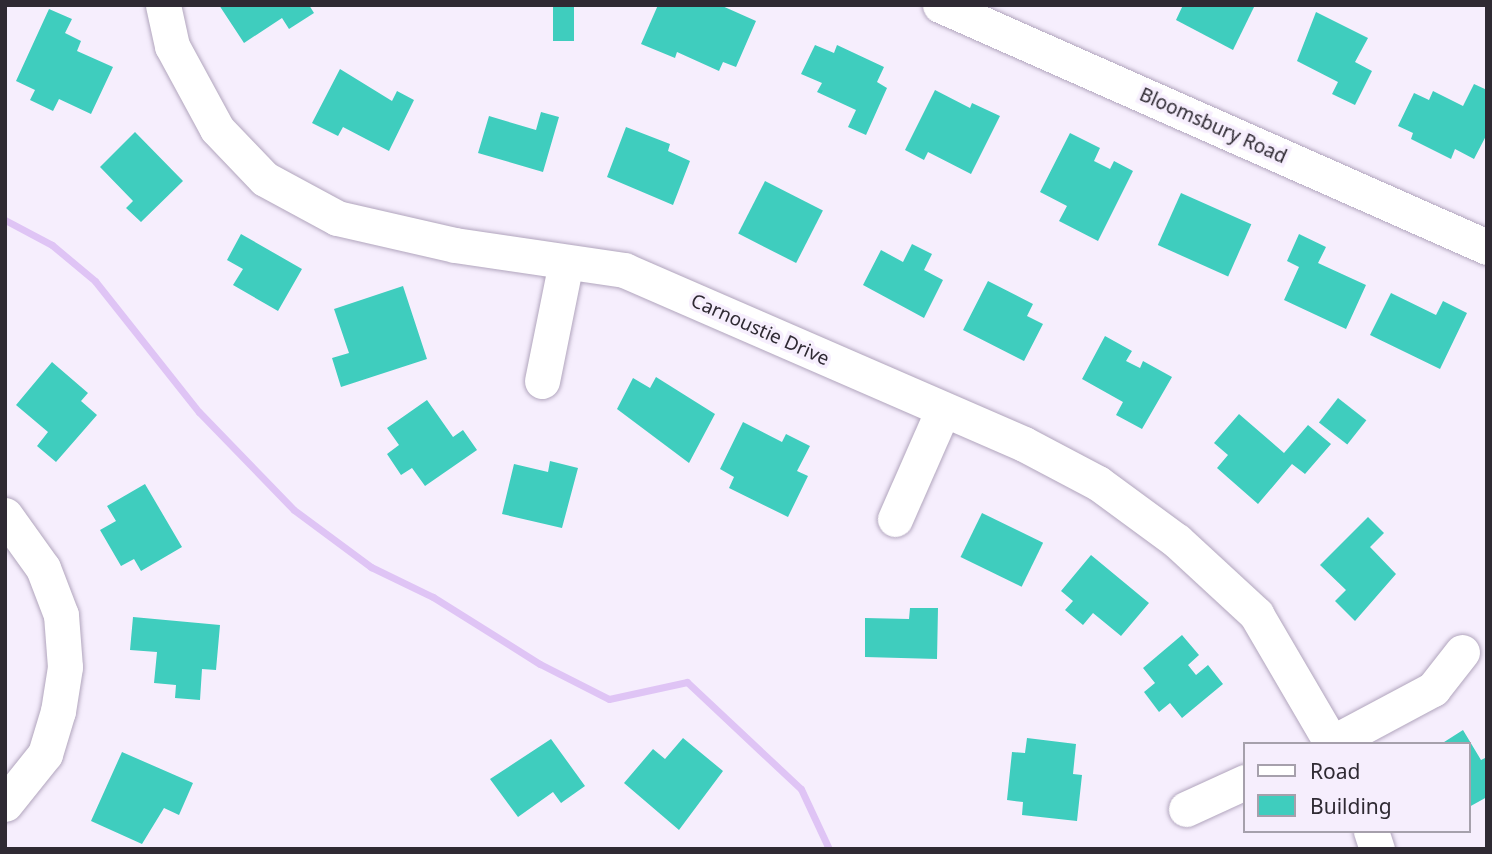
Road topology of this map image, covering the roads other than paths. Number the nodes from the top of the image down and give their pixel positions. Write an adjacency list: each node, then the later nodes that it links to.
1 (163, 5): 4 (street, Carnoustie Drive)
2 (940, 5): 3 (street, Bloomsbury Road)
3 (1487, 247)
4 (566, 262): 5 (street); 6 (street, Carnoustie Drive)
5 (542, 381)
6 (942, 412): 8 (street); 10 (street, Carnoustie Drive)
7 (5, 515): 13 (street)
8 (895, 519)
9 (1462, 652): 11 (street)
10 (1330, 742)
11 (1335, 742)
12 (1244, 782): 14 (street)
13 (5, 804)
14 (1186, 809)

